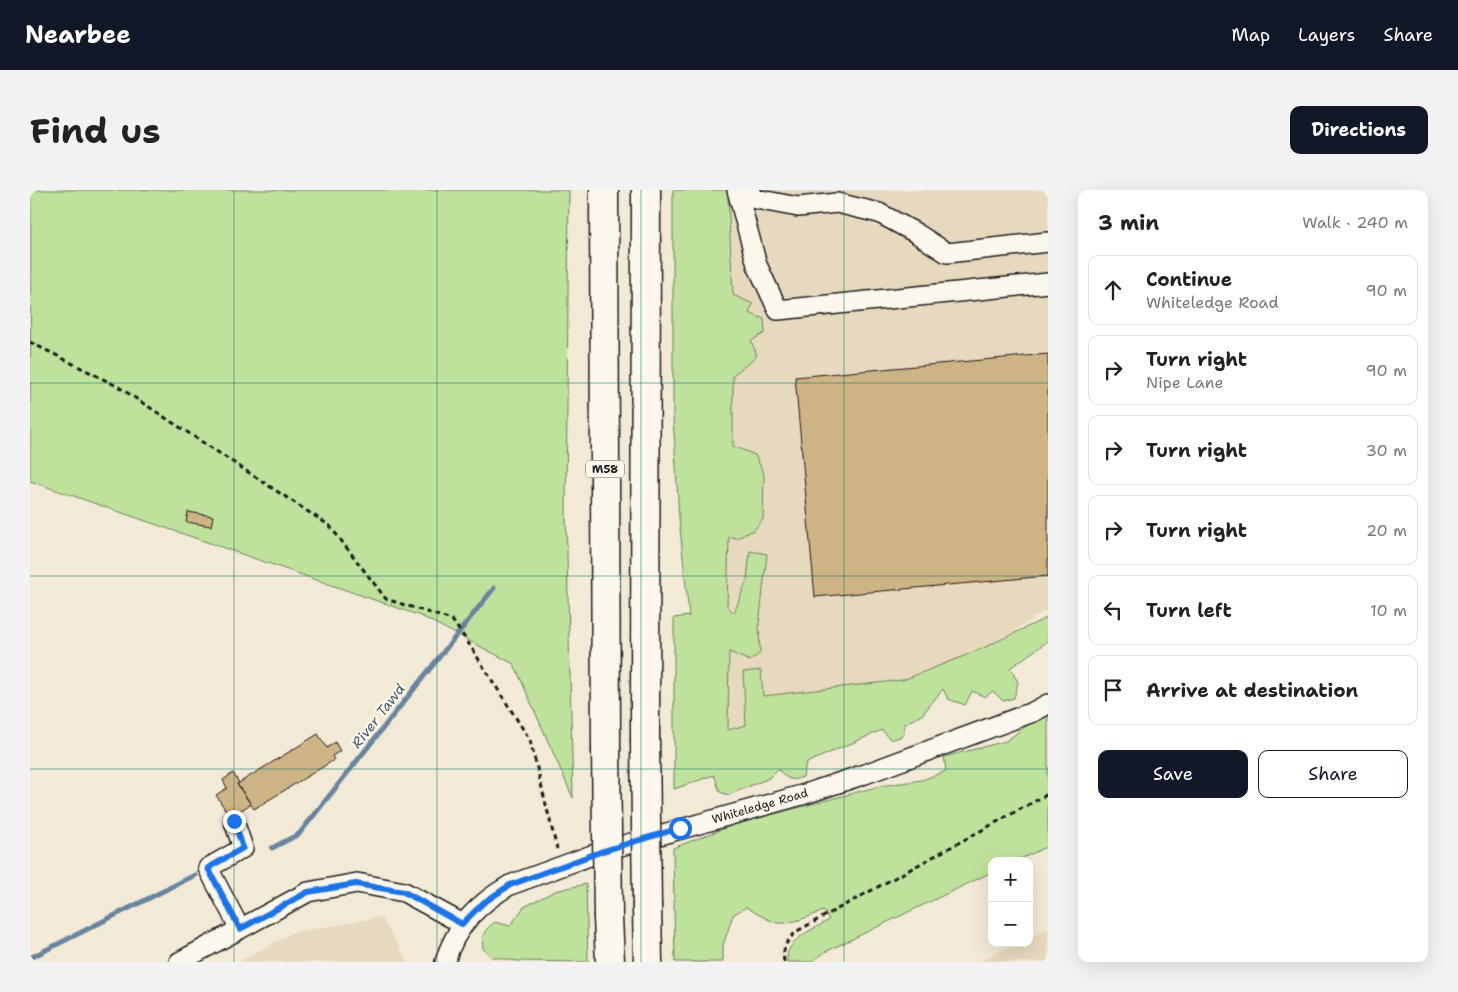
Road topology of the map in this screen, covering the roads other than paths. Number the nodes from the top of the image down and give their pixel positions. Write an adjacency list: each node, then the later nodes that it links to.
1 (604, 190): 13 (highway, M58, bridge)
2 (646, 190): 14 (highway, bridge)
3 (737, 190): 6 (street)
4 (747, 190): 5 (street)
5 (1048, 242)
6 (1048, 283)
7 (1048, 704): 9 (street, Whiteledge Road)
8 (234, 821): 10 (street)
9 (462, 924): 10 (street); 12 (street, Whiteledge Road)
10 (240, 929): 11 (street)
11 (179, 962)
12 (445, 962)
13 (610, 962)
14 (648, 962)

